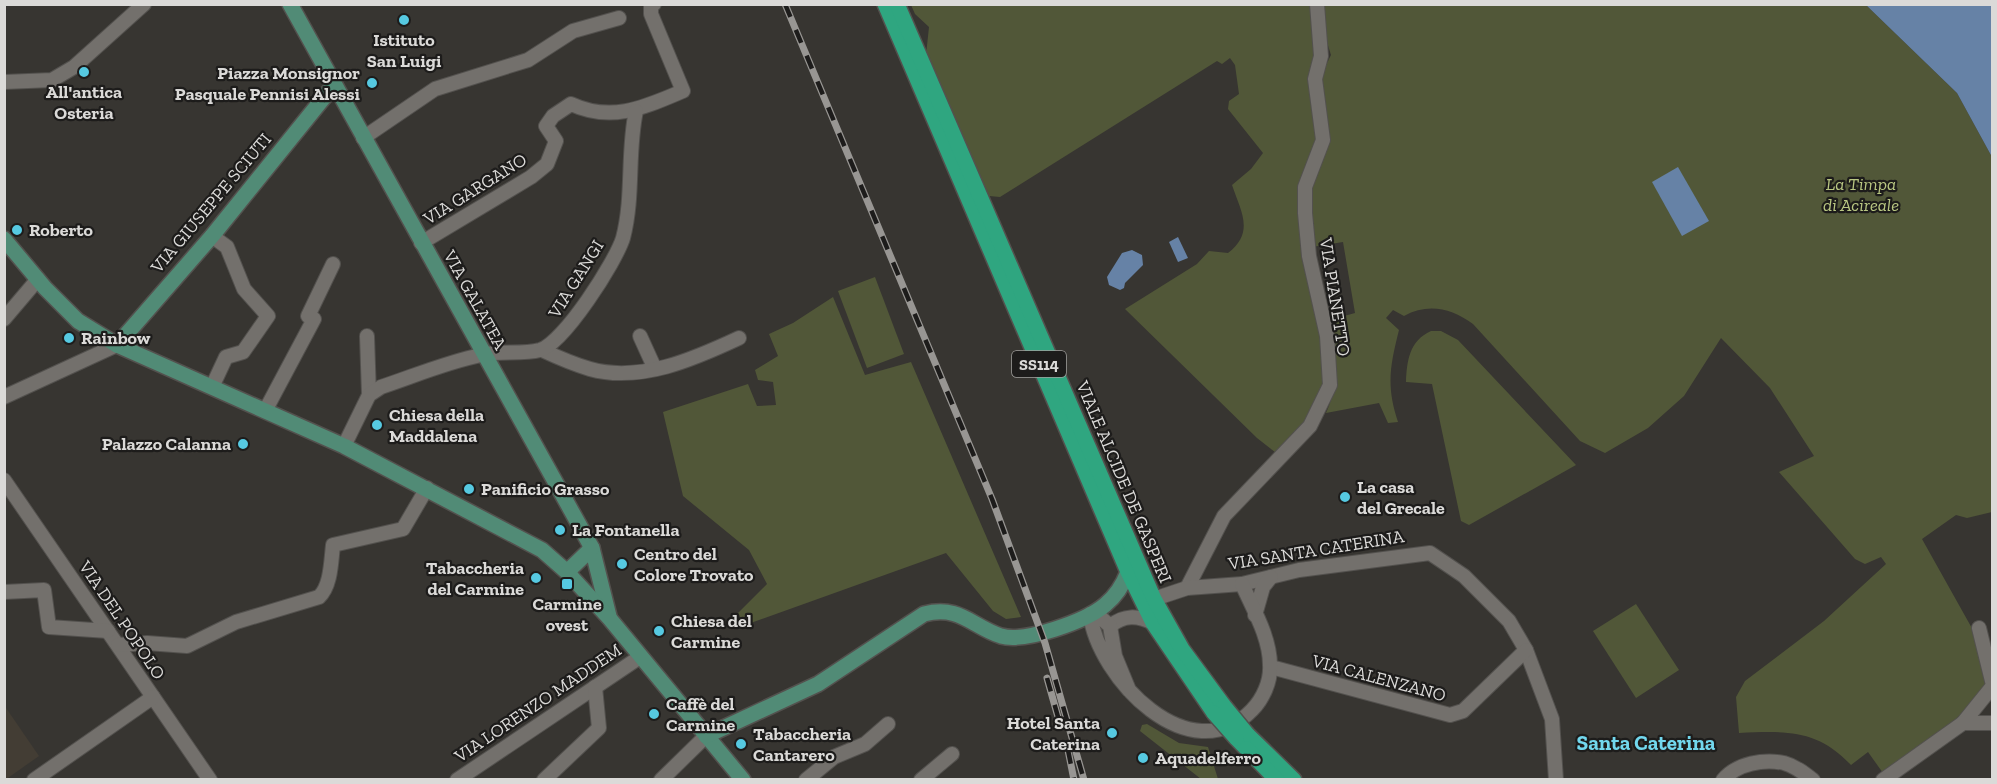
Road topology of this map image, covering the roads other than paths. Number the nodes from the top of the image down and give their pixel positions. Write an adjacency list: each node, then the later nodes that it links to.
1 (144, 4): 8 (street)
2 (290, 4): 9 (street, VIA GALATEA)
3 (654, 4): 10 (street)
4 (885, 4): 34 (main road, VIALE ALCIDE DE GASPERI / SS114)
5 (897, 4): 39 (main road, VIALE ALCIDE DE GASPERI / SS114)
6 (1317, 4): 37 (street, VIA PIANETTO)
7 (619, 18): 11 (street)
8 (4, 82)
9 (334, 86): 11 (street, VIA GALATEA); 12 (street, VIA GIUSEPPE SCIUTI)
10 (636, 111): 14 (street, VIA GARGANO); 22 (street, VIA GANGI)
11 (363, 138): 14 (street, VIA GALATEA)
12 (212, 236): 21 (street, VIA GIUSEPPE SCIUTI); 25 (street)
13 (4, 239): 16 (street)
14 (421, 243): 23 (street, VIA GALATEA)
15 (333, 264): 28 (street)
16 (38, 279): 17 (street); 21 (street)
17 (4, 319)
18 (368, 336): 26 (street)
19 (640, 336): 24 (street)
20 (738, 338): 24 (street)
21 (117, 345): 25 (street); 27 (street)
22 (542, 350): 23 (street); 24 (street)
23 (483, 354): 26 (street); 32 (street, VIA GALATEA)
24 (655, 369)
25 (212, 387): 28 (street)
26 (369, 395): 29 (street)
27 (4, 397)
28 (265, 411): 29 (street)
29 (344, 446): 31 (street)
30 (4, 480): 46 (street, VIA DEL POPOLO)
31 (428, 488): 33 (street); 47 (street)
32 (592, 548): 33 (street); 42 (street, VIA GALATEA)
33 (567, 572): 42 (street)
34 (1128, 572): 40 (street); 43 (main road, VIALE ALCIDE DE GASPERI / SS114)
35 (1271, 577): 36 (street, VIA SANTA CATERINA); 41 (street); 48 (street, VIA SANTA CATERINA)
36 (1242, 584): 37 (street, VIA SANTA CATERINA); 41 (street)
37 (1187, 588): 39 (street, VIA SANTA CATERINA)
38 (4, 592): 46 (street)
39 (1154, 599): 56 (main road, VIALE ALCIDE DE GASPERI / SS114)
40 (1090, 614): 44 (street); 54 (street); 60 (street)
41 (1255, 615): 50 (street)
42 (610, 619): 49 (street)
43 (1153, 623): 44 (street); 56 (main road, VIALE ALCIDE DE GASPERI / SS114)
44 (1110, 626): 54 (street)
45 (1979, 628): 51 (street)
46 (108, 631): 47 (street, VIA DEL POPOLO)
47 (118, 645): 55 (street, VIA DEL POPOLO)
48 (1526, 650): 50 (street, VIA CALENZANO); 73 (street, VIA SANTA CATERINA)
49 (640, 657): 52 (street, VIA LORENZO MADDEM); 60 (street)
50 (1270, 667): 54 (street)
51 (1992, 681)
52 (595, 687): 65 (street, VIA LORENZO MADDEM); 66 (street)
53 (1992, 687): 57 (street)
54 (1129, 690)
55 (153, 697): 63 (street); 64 (street, VIA DEL POPOLO)
56 (1219, 709): 61 (main road, VIALE ALCIDE DE GASPERI, bridge)
57 (1963, 723): 58 (street); 76 (street)
58 (1992, 723)
59 (888, 724): 69 (street)
60 (706, 736): 67 (street); 68 (street)
61 (1241, 736): 71 (main road, VIALE ALCIDE DE GASPERI); 72 (main road, VIALE ALCIDE DE GASPERI)
62 (952, 754): 70 (street)
63 (34, 780)
64 (210, 780)
65 (457, 780)
66 (544, 780)
67 (661, 780)
68 (743, 780)
69 (806, 780)
70 (921, 780)
71 (1276, 780)
72 (1294, 780)
73 (1556, 780)
74 (1723, 780): 75 (street)
75 (1813, 780)
76 (1883, 780)

